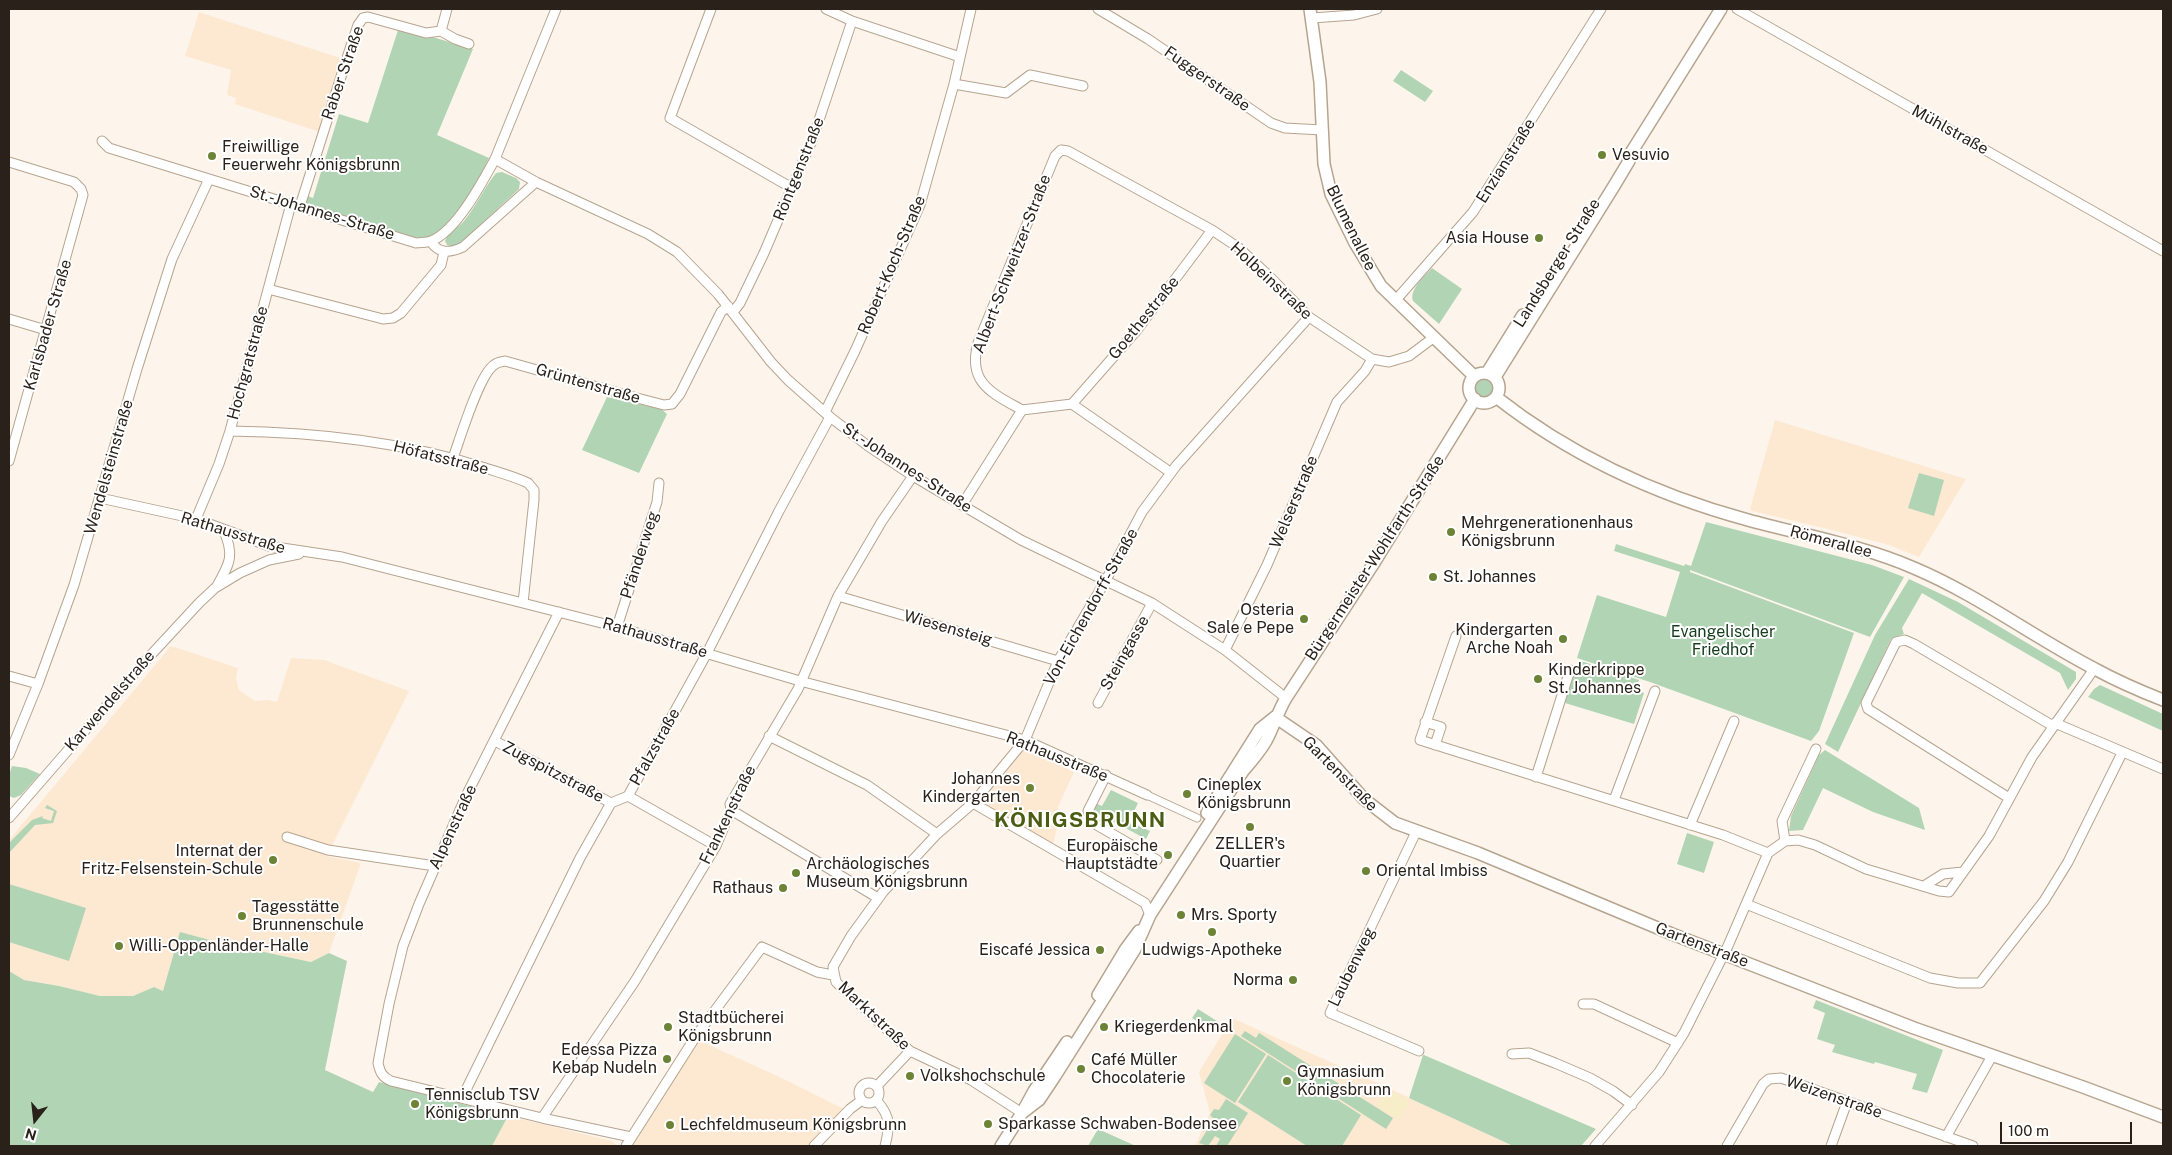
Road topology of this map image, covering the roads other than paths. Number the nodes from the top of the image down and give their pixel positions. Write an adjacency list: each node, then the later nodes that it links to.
1 (448, 9): 13 (street)
2 (556, 9): 21 (street)
3 (711, 9): 25 (street)
4 (826, 9): 12 (street)
5 (971, 9): 15 (street, Robert-Koch-Straße)
6 (1098, 9): 18 (street, Fuggerstraße)
7 (1377, 9): 11 (street)
8 (1601, 9): 32 (street, Enzianstraße)
9 (1721, 9): 39 (street, Landsberger Straße)
10 (1737, 9): 29 (street, Mühlstraße)
11 (1311, 13): 18 (street, Blumenallee)
12 (852, 21): 15 (street); 25 (street, Röntgenstraße)
13 (441, 31): 14 (street, Raber Straße); 26 (street, Raber Straße)
14 (469, 44)
15 (960, 57): 16 (street, Robert-Koch-Straße)
16 (954, 84): 17 (street); 45 (street, Robert-Koch-Straße)
17 (1083, 86)
18 (1322, 130): 32 (street, Blumenallee)
19 (102, 141): 23 (street, St.-Johannes-Straße)
20 (1055, 156): 27 (street, Holbeinstraße); 44 (street, Albert-Schweitzer-Straße)
21 (495, 158): 24 (street, St.-Johannes-Straße); 28 (street)
22 (9, 162): 36 (street, Karlsbader Straße)
23 (208, 178): 26 (street, St.-Johannes-Straße); 52 (street, Wendelsteinstraße)
24 (536, 182): 30 (street); 33 (street, St.-Johannes-Straße)
25 (792, 188): 33 (street, Röntgenstraße)
26 (295, 205): 28 (street, St.-Johannes-Straße); 31 (street, Hochgratstraße)
27 (1212, 230): 34 (street, Holbeinstraße); 43 (street, Goethestraße)
28 (431, 242): 30 (street)
29 (2163, 251)
30 (444, 252): 31 (street)
31 (268, 289): 46 (street, Hochgratstraße)
32 (1395, 301): 37 (street, Blumenallee)
33 (731, 309): 45 (street, St.-Johannes-Straße); 47 (street, Grüntenstraße)
34 (1309, 317): 38 (street, Holbeinstraße); 49 (street, Von-Eichendorff-Straße)
35 (9, 319): 36 (street)
36 (46, 330): 48 (street, Karlsbader Straße)
37 (1433, 338): 38 (street); 40 (street, Blumenallee)
38 (1372, 359): 65 (street, Welserstraße)
39 (1491, 375): 40 (street); 41 (street)
40 (1474, 376): 42 (street)
41 (1496, 397): 42 (street); 68 (street, Römerallee)
42 (1475, 399): 74 (street, Bürgermeister-Wohlfarth-Straße)
43 (1072, 404): 44 (street); 49 (street)
44 (1022, 410): 53 (street)
45 (828, 415): 50 (street, St.-Johannes-Straße); 66 (street, Pfalzstraße)
46 (230, 431): 47 (street, Höfatsstraße); 54 (street, Hochgratstraße)
47 (453, 458): 60 (street, Höfatsstraße)
48 (9, 461)
49 (1170, 472): 57 (street, Von-Eichendorff-Straße)
50 (913, 476): 53 (street, St.-Johannes-Straße); 59 (street, Frankenstraße)
51 (659, 483): 63 (street, Pfänderweg)
52 (100, 498): 54 (street, Rathausstraße); 72 (street, Wendelsteinstraße)
53 (962, 505): 57 (street, St.-Johannes-Straße)
54 (196, 519): 55 (street, Rathausstraße)
55 (222, 529): 56 (street, Rathausstraße); 58 (street, Karwendelstraße)
56 (304, 553): 58 (street, Karwendelstraße); 60 (street, Rathausstraße)
57 (1106, 580): 61 (street, St.-Johannes-Straße); 67 (street, Von-Eichendorff-Straße)
58 (215, 588): 98 (street, Karwendelstraße)
59 (838, 596): 67 (street, Wiesensteig); 71 (street, Frankenstraße)
60 (523, 603): 62 (street, Rathausstraße)
61 (1152, 603): 65 (street, St.-Johannes-Straße); 76 (street, Steingasse)
62 (559, 612): 63 (street, Rathausstraße); 83 (street, Alpenstraße)
63 (617, 627): 66 (street, Rathausstraße)
64 (1456, 636): 79 (street)
65 (1225, 650): 74 (street, St.-Johannes-Straße)
66 (707, 653): 71 (street, Rathausstraße); 92 (street, Pfalzstraße)
67 (1058, 661): 82 (street, Von-Eichendorff-Straße)
68 (2094, 669): 75 (street, Römerallee); 80 (street)
69 (1570, 670): 90 (street)
70 (9, 676): 72 (street)
71 (800, 681): 81 (street, Frankenstraße); 82 (street, Rathausstraße)
72 (38, 684): 87 (street, Wendelsteinstraße)
73 (1655, 691): 94 (street)
74 (1286, 698): 77 (street, Bürgermeister-Wohlfarth-Straße)
75 (2163, 700)
76 (1098, 703)
77 (1275, 717): 101 (street, Gartenstraße); 113 (street, Bürgermeister-Wohlfarth-Straße)
78 (1734, 721): 100 (street)
79 (1425, 722): 84 (street); 84 (street)
80 (2054, 725): 86 (street); 93 (street); 93 (street)
81 (769, 736): 97 (street, Frankenstraße); 102 (street)
82 (1025, 740): 89 (street, Rathausstraße); 96 (street, Von-Eichendorff-Straße)
83 (495, 741): 95 (street, Zugspitzstraße); 108 (street, Alpenstraße)
84 (1435, 745): 90 (street)
85 (1816, 749): 104 (street)
86 (2122, 753): 88 (street); 112 (street)
87 (9, 755)
88 (2163, 769)
89 (1106, 776): 91 (street, Rathausstraße); 107 (street)
90 (1536, 777): 94 (street)
91 (1147, 795): 99 (street, Rathausstraße)
92 (628, 796): 95 (street, Pfalzstraße); 105 (street, Zugspitzstraße)
93 (2009, 798): 109 (street)
94 (1614, 800): 100 (street)
95 (611, 803): 123 (street)
96 (973, 803): 102 (street, Von-Eichendorff-Straße); 113 (street)
97 (731, 810): 105 (street, Frankenstraße); 111 (street)
98 (10, 815)
99 (1197, 818)
100 (1690, 825): 106 (street)
101 (1416, 832): 114 (street, Gartenstraße); 119 (street, Laubenweg)
102 (937, 834): 111 (street, Von-Eichendorff-Straße)
103 (287, 837): 108 (street)
104 (1785, 841): 106 (street); 110 (street)
105 (716, 846): 130 (street, Frankenstraße)
106 (1768, 854): 112 (street)
107 (1157, 860)
108 (435, 866): 123 (street, Alpenstraße)
109 (1963, 872): 110 (street); 110 (street)
110 (1924, 886)
111 (878, 898): 115 (street, Von-Eichendorff-Straße)
112 (1746, 904): 114 (street)
113 (1150, 915): 128 (street, Bürgermeister-Wohlfarth-Straße)
114 (1724, 953): 117 (street); 121 (street, Gartenstraße)
115 (833, 975): 118 (street, Marktstraße); 132 (street)
116 (1583, 1004): 117 (street)
117 (1678, 1043): 127 (street)
118 (910, 1051): 122 (street); 128 (street, Marktstraße)
119 (1420, 1051)
120 (1512, 1054): 127 (street)
121 (1992, 1056): 129 (street, Gartenstraße); 131 (street)
122 (877, 1086): 124 (street); 125 (street)
123 (462, 1098): 130 (street)
124 (862, 1100): 125 (street); 134 (street)
125 (877, 1101): 135 (street)
126 (1847, 1102): 131 (street, Weizenstraße); 138 (street, Weizenstraße); 139 (street)
127 (1632, 1106): 137 (street)
128 (1022, 1113): 136 (street, Bürgermeister-Wohlfarth-Straße)
129 (2163, 1117)
130 (542, 1118): 132 (street)
131 (1946, 1136): 140 (street, Weizenstraße)
132 (631, 1137): 133 (street)
133 (626, 1146)
134 (814, 1146)
135 (885, 1146)
136 (1001, 1146)
137 (1595, 1146)
138 (1728, 1146)
139 (1831, 1146)
140 (1973, 1146)

